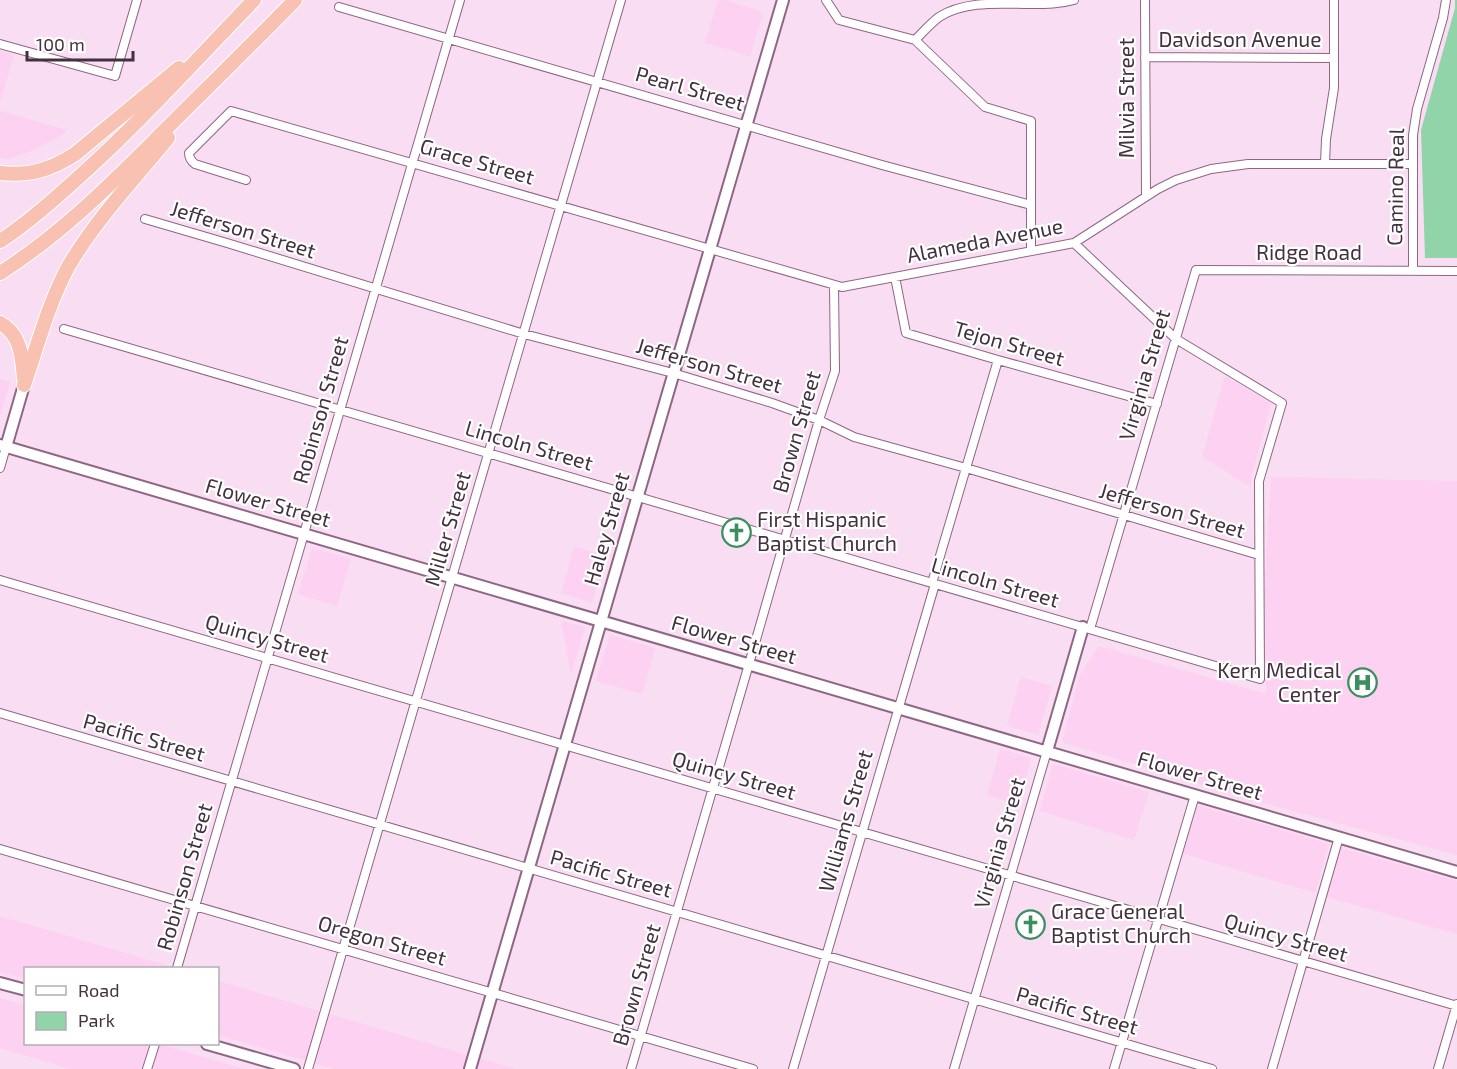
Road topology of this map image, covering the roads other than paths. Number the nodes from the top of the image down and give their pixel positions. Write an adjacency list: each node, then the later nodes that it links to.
1 (137, 0): 16 (street)
2 (254, 0): 13 (highway)
3 (295, 0): 19 (highway)
4 (460, 0): 14 (street, Robinson Street)
5 (621, 0): 20 (street, Miller Street)
6 (783, 0): 21 (street, Haley Street)
7 (826, 0): 15 (street)
8 (1074, 0): 15 (street)
9 (1145, 0): 17 (street, Milvia Street)
10 (1334, 0): 18 (street)
11 (1446, 0): 24 (street, Camino Real)
12 (339, 7): 14 (street, Pearl Street)
13 (225, 30): 25 (highway); 31 (highway)
14 (448, 39): 20 (street, Pearl Street); 22 (street, Robinson Street)
15 (915, 40): 29 (street)
16 (0, 44)
17 (1145, 57): 18 (street, Davidson Avenue); 27 (street, Milvia Street)
18 (1334, 58): 23 (street)
19 (218, 78): 38 (highway); 48 (highway)
20 (597, 82): 21 (street, Pearl Street); 28 (street, Miller Street)
21 (746, 124): 29 (street, Pearl Street); 33 (street, Haley Street)
22 (412, 162): 26 (street, Grace Street); 28 (street, Grace Street); 41 (street, Robinson Street)
23 (1325, 164): 24 (street, Alameda Avenue); 27 (street, Alameda Avenue)
24 (1413, 164): 36 (street, Camino Real)
25 (0, 173)
26 (246, 180)
27 (1146, 196): 32 (street, Alameda Avenue)
28 (561, 205): 33 (street, Grace Street); 44 (street, Miller Street)
29 (1031, 205): 34 (street)
30 (145, 219): 41 (street, Jefferson Street)
31 (0, 241)
32 (1074, 243): 34 (street, Alameda Avenue); 45 (street)
33 (710, 248): 40 (street, Grace Street); 47 (street, Haley Street)
34 (1031, 251): 39 (street, Alameda Avenue)
35 (1196, 270): 36 (street, Ridge Road); 45 (street, Virginia Street)
36 (1413, 271): 37 (street, Ridge Road)
37 (1457, 272)
38 (0, 273)
39 (895, 277): 40 (street, Alameda Avenue); 46 (street, Tejon Street)
40 (834, 285): 51 (street, Brown Street)
41 (375, 288): 44 (street, Jefferson Street); 50 (street, Robinson Street)
42 (0, 323): 48 (highway)
43 (64, 329): 50 (street, Lincoln Street)
44 (524, 334): 47 (street, Jefferson Street); 53 (street, Miller Street)
45 (1176, 339): 49 (street, Virginia Street); 60 (street)
46 (998, 360): 49 (street, Tejon Street); 55 (street, Williams Street)
47 (673, 373): 51 (street, Jefferson Street); 56 (street, Haley Street)
48 (24, 385): 52 (street)
49 (1157, 404): 57 (street, Virginia Street)
50 (340, 410): 53 (street, Lincoln Street); 58 (street, Robinson Street)
51 (819, 420): 55 (street, Jefferson Street); 59 (street, Brown Street)
52 (3, 446): 54 (street); 58 (street, Flower Street)
53 (489, 453): 56 (street, Lincoln Street); 61 (street, Miller Street)
54 (0, 468)
55 (966, 468): 57 (street, Jefferson Street); 63 (street, Williams Street)
56 (637, 496): 59 (street, Lincoln Street); 64 (street, Haley Street)
57 (1124, 515): 60 (street, Jefferson Street); 65 (street, Virginia Street)
58 (304, 534): 61 (street, Flower Street); 66 (street, Robinson Street)
59 (785, 540): 63 (street, Lincoln Street); 67 (street, Brown Street)
60 (1259, 555): 65 (street, Lincoln Street)
61 (452, 578): 64 (street, Flower Street); 68 (street, Miller Street)
62 (0, 580): 66 (street, Quincy Street)
63 (933, 583): 65 (street, Lincoln Street); 69 (street, Williams Street)
64 (601, 621): 67 (street, Flower Street); 71 (street, Haley Street)
65 (1087, 628): 72 (street, Virginia Street)
66 (267, 658): 68 (street, Quincy Street); 73 (street, Robinson Street)
67 (750, 664): 69 (street, Flower Street); 74 (street, Brown Street)
68 (416, 701): 71 (street, Quincy Street); 76 (street, Miller Street)
69 (898, 708): 72 (street, Flower Street); 77 (street, Williams Street)
70 (0, 713): 73 (street, Pacific Street)
71 (564, 745): 74 (street, Quincy Street); 80 (street, Haley Street)
72 (1047, 752): 75 (street, Flower Street); 82 (street, Virginia Street)
73 (231, 782): 76 (street, Pacific Street); 83 (street, Robinson Street)
74 (713, 788): 77 (street, Quincy Street); 84 (street, Brown Street)
75 (1195, 795): 78 (street, Flower Street); 85 (street)
76 (380, 825): 80 (street, Pacific Street); 86 (street, Miller Street)
77 (862, 832): 82 (street, Quincy Street); 87 (street, Williams Street)
78 (1339, 837): 81 (street, Flower Street); 88 (street)
79 (0, 849): 83 (street, Oregon Street)
80 (528, 869): 84 (street, Pacific Street); 92 (street, Haley Street)
81 (1457, 872)
82 (1011, 875): 85 (street, Quincy Street); 93 (street, Virginia Street)
83 (195, 906): 86 (street, Oregon Street); 89 (street, Robinson Street)
84 (677, 912): 87 (street, Pacific Street); 95 (street, Brown Street)
85 (1159, 919): 88 (street, Quincy Street); 96 (street)
86 (344, 949): 92 (street, Oregon Street); 101 (street, Miller Street)
87 (826, 956): 93 (street, Pacific Street); 105 (street, Williams Street)
88 (1303, 961): 94 (street, Quincy Street); 109 (street)
89 (178, 967)
90 (0, 983): 91 (street)
91 (24, 989)
92 (492, 993): 95 (street, Oregon Street); 102 (street, Haley Street)
93 (974, 999): 96 (street, Pacific Street); 106 (street, Virginia Street)
94 (1457, 1005): 110 (street)
95 (641, 1036): 103 (street, Brown Street); 104 (street, Oregon Street)
96 (1123, 1043): 107 (street); 108 (street, Pacific Street)
97 (155, 1045): 99 (street)
98 (210, 1045): 100 (street)
99 (147, 1069)
100 (294, 1069)
101 (308, 1069)
102 (470, 1069)
103 (631, 1069)
104 (753, 1069)
105 (793, 1069)
106 (954, 1069)
107 (1114, 1069)
108 (1212, 1069)
109 (1272, 1069)
110 (1438, 1069)

